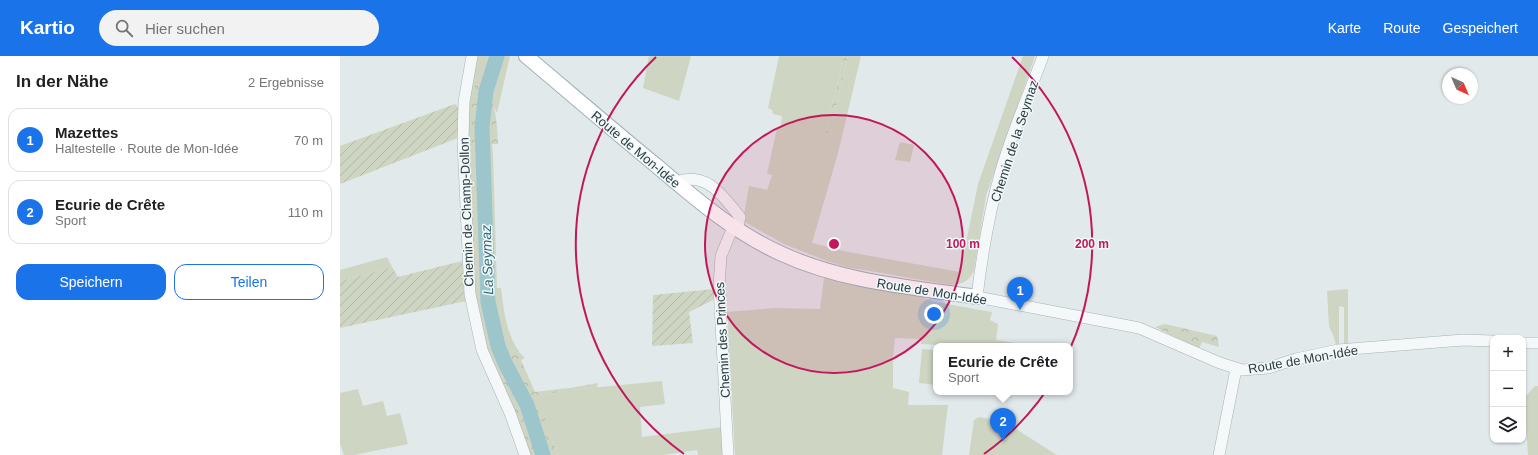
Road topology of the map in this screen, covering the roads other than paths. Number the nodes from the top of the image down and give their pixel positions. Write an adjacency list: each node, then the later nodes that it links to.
1 (472, 56): 11 (street, Chemin de Champ-Dollon)
2 (526, 56): 4 (main road, Route de Mon-Idée)
3 (1043, 56): 6 (street, Chemin de la Seymaz)
4 (676, 182): 5 (main road, Route de Mon-Idée); 5 (street)
5 (735, 229): 6 (main road, Route de Mon-Idée); 12 (street, Chemin des Princes)
6 (976, 297): 10 (street, Route de Mon-Idée)
7 (1490, 341): 10 (street, Route de Mon-Idée)
8 (1526, 343): 9 (street)
9 (1538, 344)
10 (1236, 369): 13 (street)
11 (525, 455)
12 (728, 455)
13 (1219, 455)

